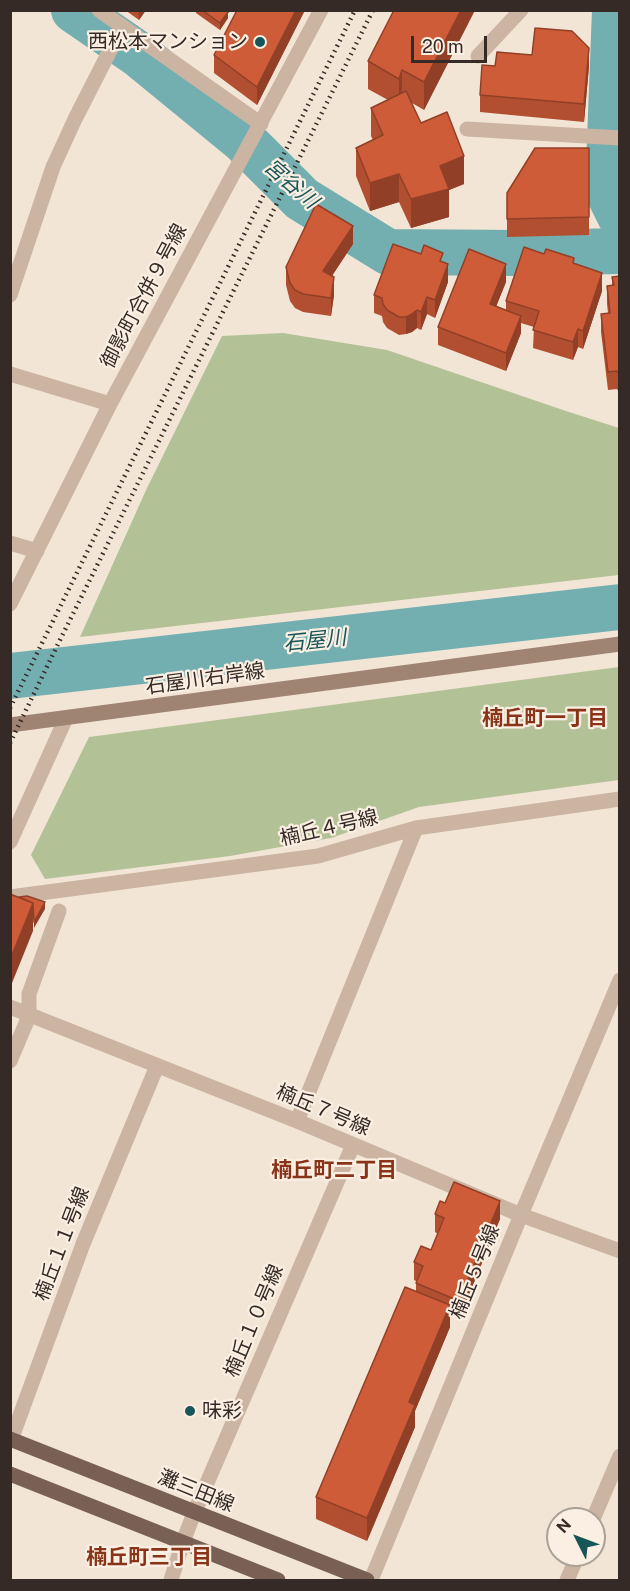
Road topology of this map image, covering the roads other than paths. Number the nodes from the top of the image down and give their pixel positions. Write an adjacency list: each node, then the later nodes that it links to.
1 (99, 10): 4 (street)
2 (321, 10): 6 (street, 御影町合併９号線)
3 (521, 10): 5 (street)
4 (122, 28): 6 (street); 9 (street)
5 (478, 56)
6 (261, 124): 11 (street, 御影町合併９号線)
7 (467, 129): 8 (street)
8 (620, 138)
9 (10, 295)
10 (10, 374): 11 (street)
11 (110, 404): 13 (street, 御影町合併９号線)
12 (10, 543): 13 (street)
13 (37, 551): 14 (street, 御影町合併９号線)
14 (10, 604)
15 (620, 644): 16 (street, 石屋川右岸線)
16 (66, 718): 17 (street, 石屋川右岸線); 20 (street)
17 (10, 725)
18 (620, 799): 19 (street, 楠丘４号線)
19 (416, 828): 21 (street, 楠丘４号線); 28 (street)
20 (10, 842)
21 (10, 897)
22 (59, 911): 25 (street)
23 (620, 980): 30 (street, 楠丘５号線)
24 (10, 1007): 25 (street, 楠丘７号線)
25 (29, 1016): 26 (street); 27 (street, 楠丘７号線)
26 (10, 1061)
27 (157, 1066): 28 (street, 楠丘７号線); 32 (street, 楠丘１１号線)
28 (297, 1121): 29 (street, 楠丘７号線)
29 (353, 1145): 30 (street, 楠丘７号線); 36 (street, 楠丘１０号線)
30 (521, 1215): 31 (street, 楠丘７号線); 41 (street, 楠丘５号線)
31 (620, 1251)
32 (11, 1440): 36 (main road, 灘三田線)
33 (620, 1456): 35 (street)
34 (10, 1474): 37 (main road)
35 (598, 1507)
36 (194, 1513): 37 (street, 楠丘１０号線); 41 (main road, 灘三田線)
37 (183, 1542): 39 (street, 楠丘１０号線); 40 (main road)
38 (573, 1567): 42 (street)
39 (171, 1581)
40 (278, 1581)
41 (369, 1581)
42 (567, 1581)

